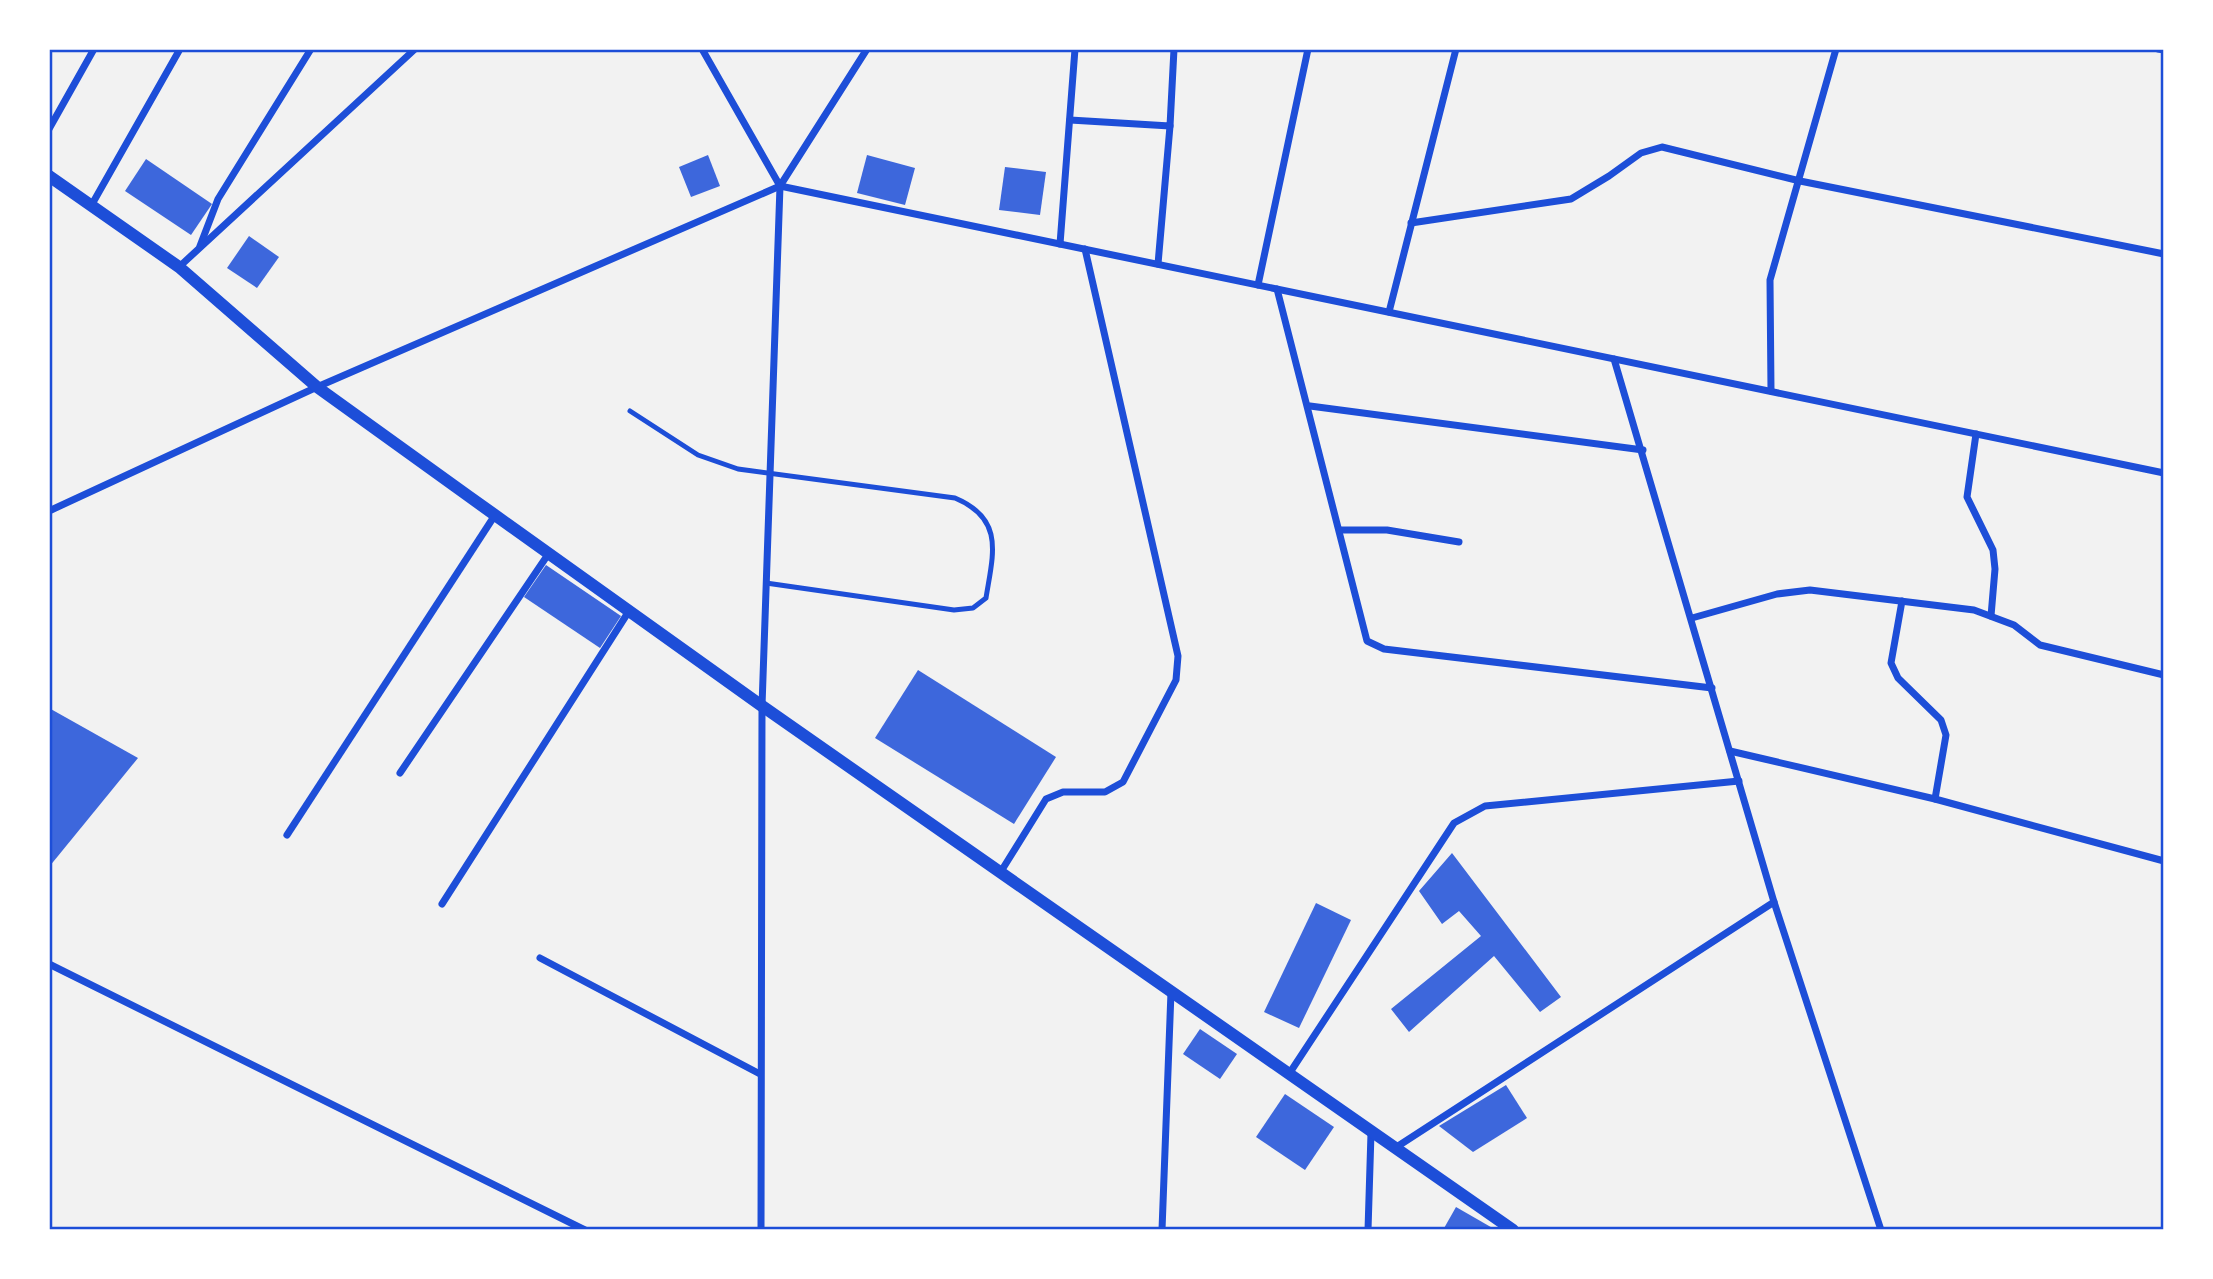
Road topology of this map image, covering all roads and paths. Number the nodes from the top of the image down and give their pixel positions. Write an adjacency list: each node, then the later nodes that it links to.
1 (94, 49): 16 (street)
2 (180, 49): 20 (street)
3 (311, 49): 23 (street)
4 (415, 49): 23 (street)
5 (702, 49): 19 (street)
6 (867, 49): 19 (street)
7 (1075, 49): 14 (street)
8 (1174, 49): 15 (street)
9 (1308, 49): 28 (street)
10 (1456, 49): 21 (street)
11 (1836, 49): 18 (street)
12 (2158, 49): 13 (street)
13 (2164, 50)
14 (1070, 120): 15 (street); 22 (street)
15 (1170, 126): 26 (street)
16 (49, 129)
17 (49, 176): 20 (street)
18 (1800, 181): 21 (street); 25 (street); 33 (street)
19 (780, 186): 22 (street); 32 (street); 38 (street)
20 (91, 206): 27 (street)
21 (1411, 223): 30 (street)
22 (1060, 244): 24 (street)
23 (199, 248): 27 (street)
24 (1085, 249): 26 (street); 59 (street)
25 (2164, 254)
26 (1158, 264): 28 (street)
27 (178, 267): 32 (street)
28 (1258, 285): 29 (street)
29 (1277, 289): 30 (street); 34 (street)
30 (1389, 312): 31 (street)
31 (1614, 359): 33 (street); 37 (street)
32 (317, 387): 40 (street); 41 (street)
33 (1772, 391): 36 (street)
34 (1310, 406): 37 (street); 42 (street)
35 (630, 411): 38 (lane)
36 (1976, 434): 39 (street); 48 (street)
37 (1643, 450): 49 (street)
38 (771, 472): 45 (street); 45 (lane)
39 (2164, 473)
40 (49, 511)
41 (495, 515): 44 (street); 57 (street)
42 (1340, 530): 43 (street); 51 (street)
43 (1460, 542)
44 (549, 553): 47 (street); 54 (street)
45 (766, 583): 52 (street)
46 (1902, 601): 48 (street); 49 (street); 56 (street)
47 (629, 611): 52 (street); 61 (street)
48 (1991, 616): 50 (street)
49 (1692, 618): 51 (street)
50 (2164, 675)
51 (1712, 688): 53 (street)
52 (762, 706): 59 (street); 65 (street)
53 (1730, 751): 55 (street); 56 (street)
54 (400, 773)
55 (1739, 781): 60 (street); 66 (street)
56 (1935, 799): 58 (street)
57 (287, 835)
58 (2164, 861)
59 (1000, 873): 64 (street)
60 (1774, 902): 68 (street); 74 (street)
61 (442, 904)
62 (540, 958): 65 (street)
63 (49, 964): 69 (street)
64 (1171, 992): 66 (street); 71 (street)
65 (760, 1074): 70 (street)
66 (1288, 1075): 67 (street)
67 (1371, 1133): 68 (street); 72 (street)
68 (1394, 1148): 73 (street)
69 (585, 1230)
70 (761, 1230)
71 (1162, 1230)
72 (1367, 1230)
73 (1513, 1230)
74 (1881, 1230)

